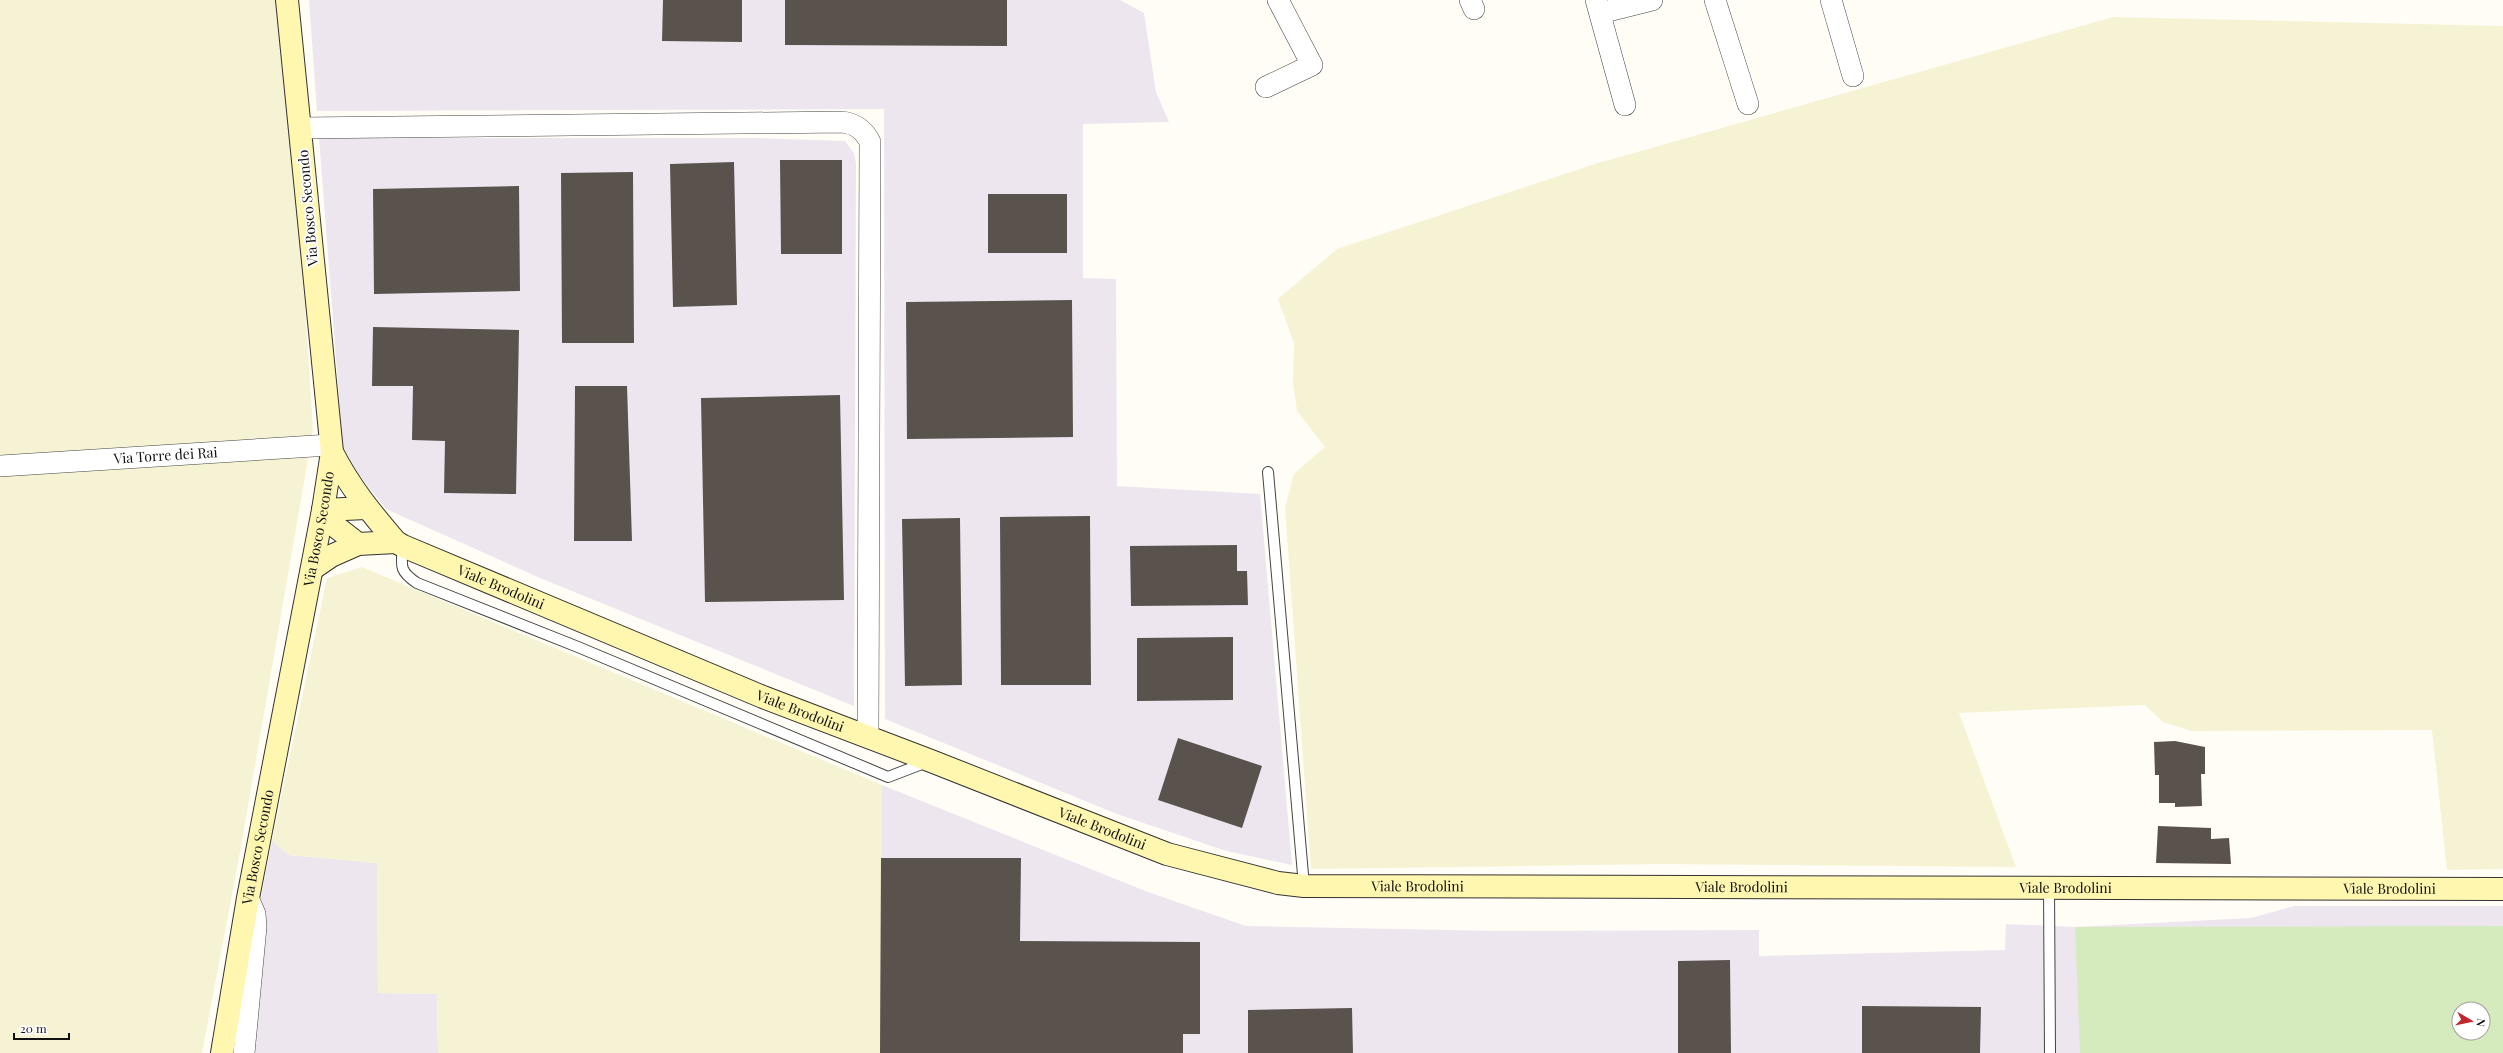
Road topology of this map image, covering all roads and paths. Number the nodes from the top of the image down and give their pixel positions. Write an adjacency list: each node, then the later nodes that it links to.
1 (287, 0): 11 (street, Via Bosco Secondo)
2 (1278, 0): 8 (street)
3 (1652, 0): 6 (street)
4 (1715, 0): 9 (street)
5 (1831, 0): 7 (street)
6 (1598, 6): 10 (street)
7 (1853, 76)
8 (1266, 88)
9 (1748, 104)
10 (1625, 105)
11 (300, 128): 12 (street, Via Bosco Secondo); 20 (street)
12 (331, 448): 13 (street, Via Torre dei Rai); 15 (street); 16 (street, Via Bosco Secondo)
13 (0, 466)
14 (1268, 472): 22 (lane)
15 (366, 508): 16 (street); 18 (street)
16 (323, 513): 17 (street); 19 (street, Via Bosco Secondo)
17 (358, 544): 18 (street); 19 (street)
18 (400, 544): 20 (street, Viale Brodolini); 21 (lane)
19 (312, 569): 25 (street, Via Bosco Secondo)
20 (868, 737): 21 (street, Viale Brodolini)
21 (931, 761): 22 (street, Viale Brodolini)
22 (1304, 886): 23 (street, Viale Brodolini)
23 (2049, 887): 24 (street, Viale Brodolini); 28 (lane)
24 (2503, 889)
25 (248, 898): 26 (street, Via Bosco Secondo); 27 (street)
26 (222, 1053)
27 (244, 1053)
28 (2050, 1053)

